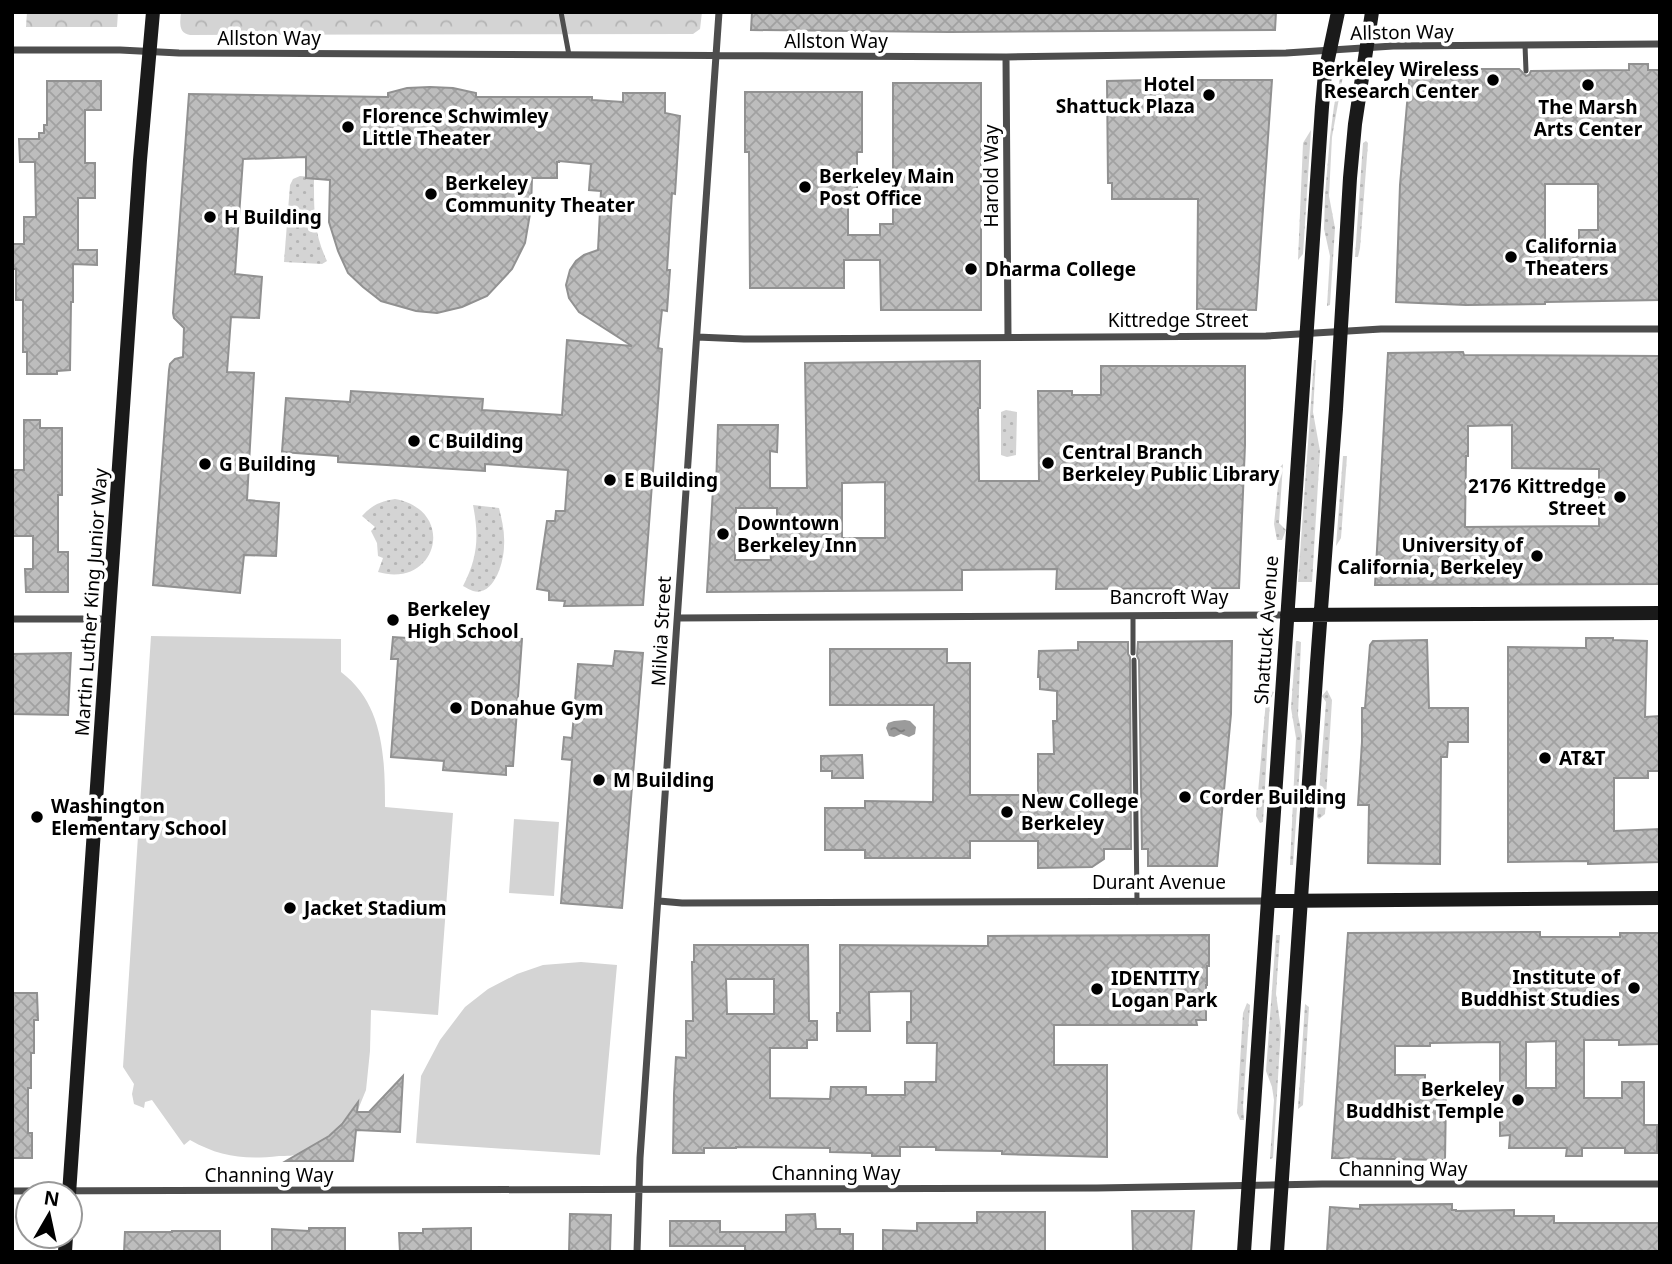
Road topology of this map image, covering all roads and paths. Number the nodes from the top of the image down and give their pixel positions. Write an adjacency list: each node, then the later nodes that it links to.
1 (153, 12): 11 (main road, Martin Luther King Junior Way)
2 (561, 12): 12 (lane)
3 (719, 12): 13 (street, Milvia Street)
4 (1338, 12): 10 (main road, Shattuck Avenue)
5 (1372, 12): 8 (main road)
6 (1660, 44): 7 (street, Allston Way)
7 (1525, 45): 8 (street, Allston Way); 15 (lane)
8 (1366, 48): 10 (street, Allston Way); 17 (main road)
9 (12, 50): 11 (street, Allston Way)
10 (1330, 50): 14 (street, Allston Way); 18 (main road, Shattuck Avenue)
11 (149, 51): 12 (street, Allston Way); 27 (main road, Martin Luther King Junior Way)
12 (569, 55): 13 (street, Allston Way)
13 (717, 56): 14 (street, Allston Way); 20 (street, Milvia Street)
14 (1006, 57): 19 (street, Harold Way)
15 (1526, 71)
16 (1660, 329): 17 (street, Kittredge Street)
17 (1341, 331): 18 (street, Kittredge Street); 22 (main road)
18 (1307, 333): 19 (street, Kittredge Street); 23 (main road, Shattuck Avenue)
19 (1008, 336): 20 (street, Kittredge Street)
20 (697, 337): 25 (street, Milvia Street)
21 (1660, 613): 22 (main road, Bancroft Way)
22 (1321, 614): 23 (main road, Bancroft Way); 31 (main road)
23 (1287, 615): 24 (street, Bancroft Way); 33 (main road, Shattuck Avenue)
24 (1133, 616): 25 (street, Bancroft Way); 28 (lane)
25 (678, 618): 32 (street, Milvia Street)
26 (12, 619): 27 (street)
27 (109, 619): 35 (main road, Martin Luther King Junior Way)
28 (1133, 653)
29 (1134, 660): 34 (lane)
30 (1660, 898): 31 (main road, Durant Avenue)
31 (1301, 900): 33 (main road, Durant Avenue); 37 (main road)
32 (659, 901): 34 (street, Durant Avenue); 39 (street, Milvia Street)
33 (1268, 901): 34 (street, Durant Avenue); 38 (main road, Shattuck Avenue)
34 (1137, 902)
35 (70, 1180)
36 (1660, 1184): 37 (street, Channing Way)
37 (1281, 1185): 38 (street, Channing Way); 43 (main road)
38 (1248, 1186): 39 (street, Channing Way); 42 (main road, Shattuck Avenue)
39 (639, 1189): 40 (street, Channing Way); 41 (street, Milvia Street)
40 (84, 1192)
41 (637, 1252)
42 (1244, 1252)
43 (1277, 1252)

